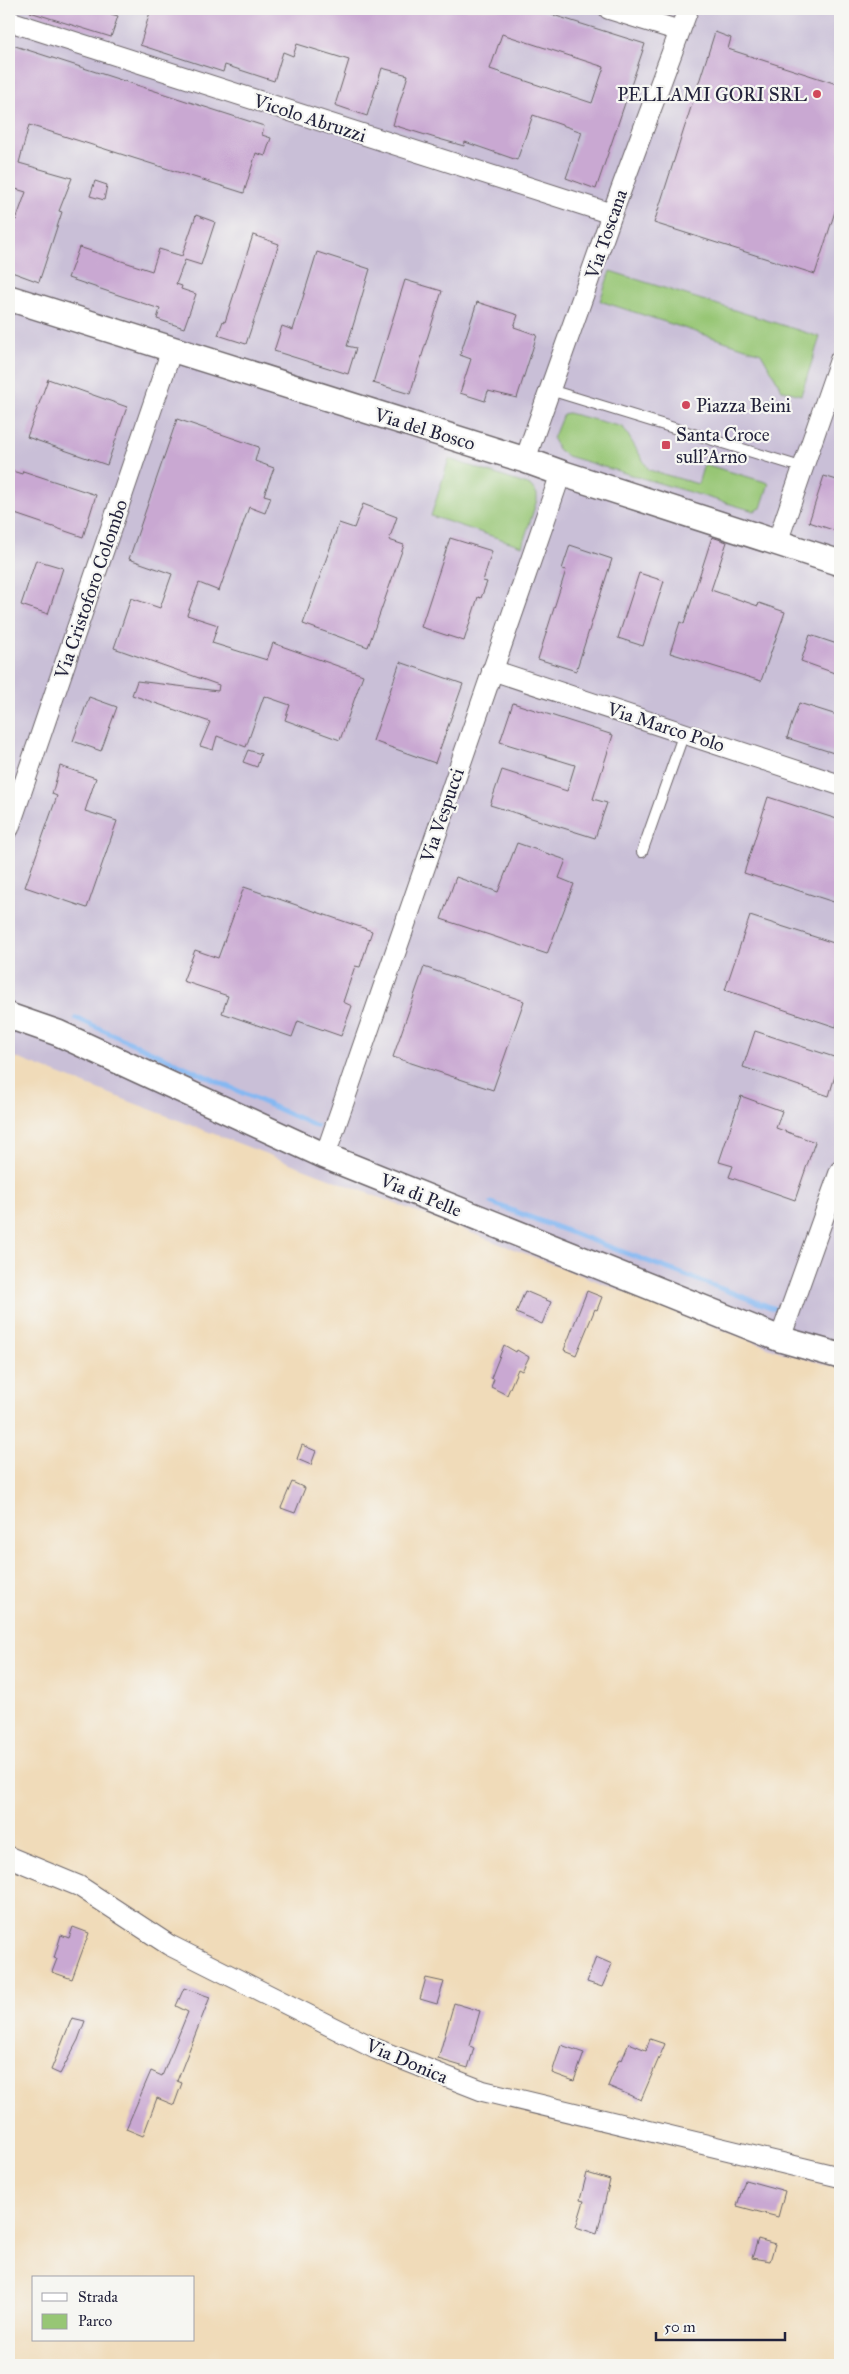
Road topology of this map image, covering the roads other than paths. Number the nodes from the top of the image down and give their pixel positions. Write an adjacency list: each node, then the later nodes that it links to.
1 (610, 9): 4 (street)
2 (688, 9): 4 (street, Via Toscana)
3 (9, 22): 5 (street, Vicolo Abruzzi)
4 (680, 32): 5 (street, Via Toscana)
5 (612, 214): 9 (street, Via Toscana)
6 (9, 298): 7 (street, Via del Bosco)
7 (172, 349): 10 (street, Via del Bosco); 18 (street, Via Cristoforo Colombo)
8 (840, 360): 11 (street)
9 (550, 390): 10 (street, Via Toscana); 11 (lane)
10 (525, 460): 12 (street, Via del Bosco)
11 (804, 468): 13 (street)
12 (560, 474): 13 (street, Via del Bosco); 15 (street, Via Vespucci)
13 (777, 543): 14 (street, Via del Bosco)
14 (840, 563)
15 (492, 670): 16 (street, Via Marco Polo); 21 (street, Via Vespucci)
16 (684, 733): 17 (street, Via Marco Polo); 19 (lane)
17 (840, 784)
18 (9, 828)
19 (642, 852)
20 (9, 1016): 21 (street, Via di Pelle)
21 (325, 1156): 23 (street, Via di Pelle)
22 (840, 1170): 23 (street)
23 (780, 1339): 24 (street, Via di Pelle)
24 (840, 1356)
25 (9, 1856): 26 (street, Via Donica)
26 (840, 2177)

